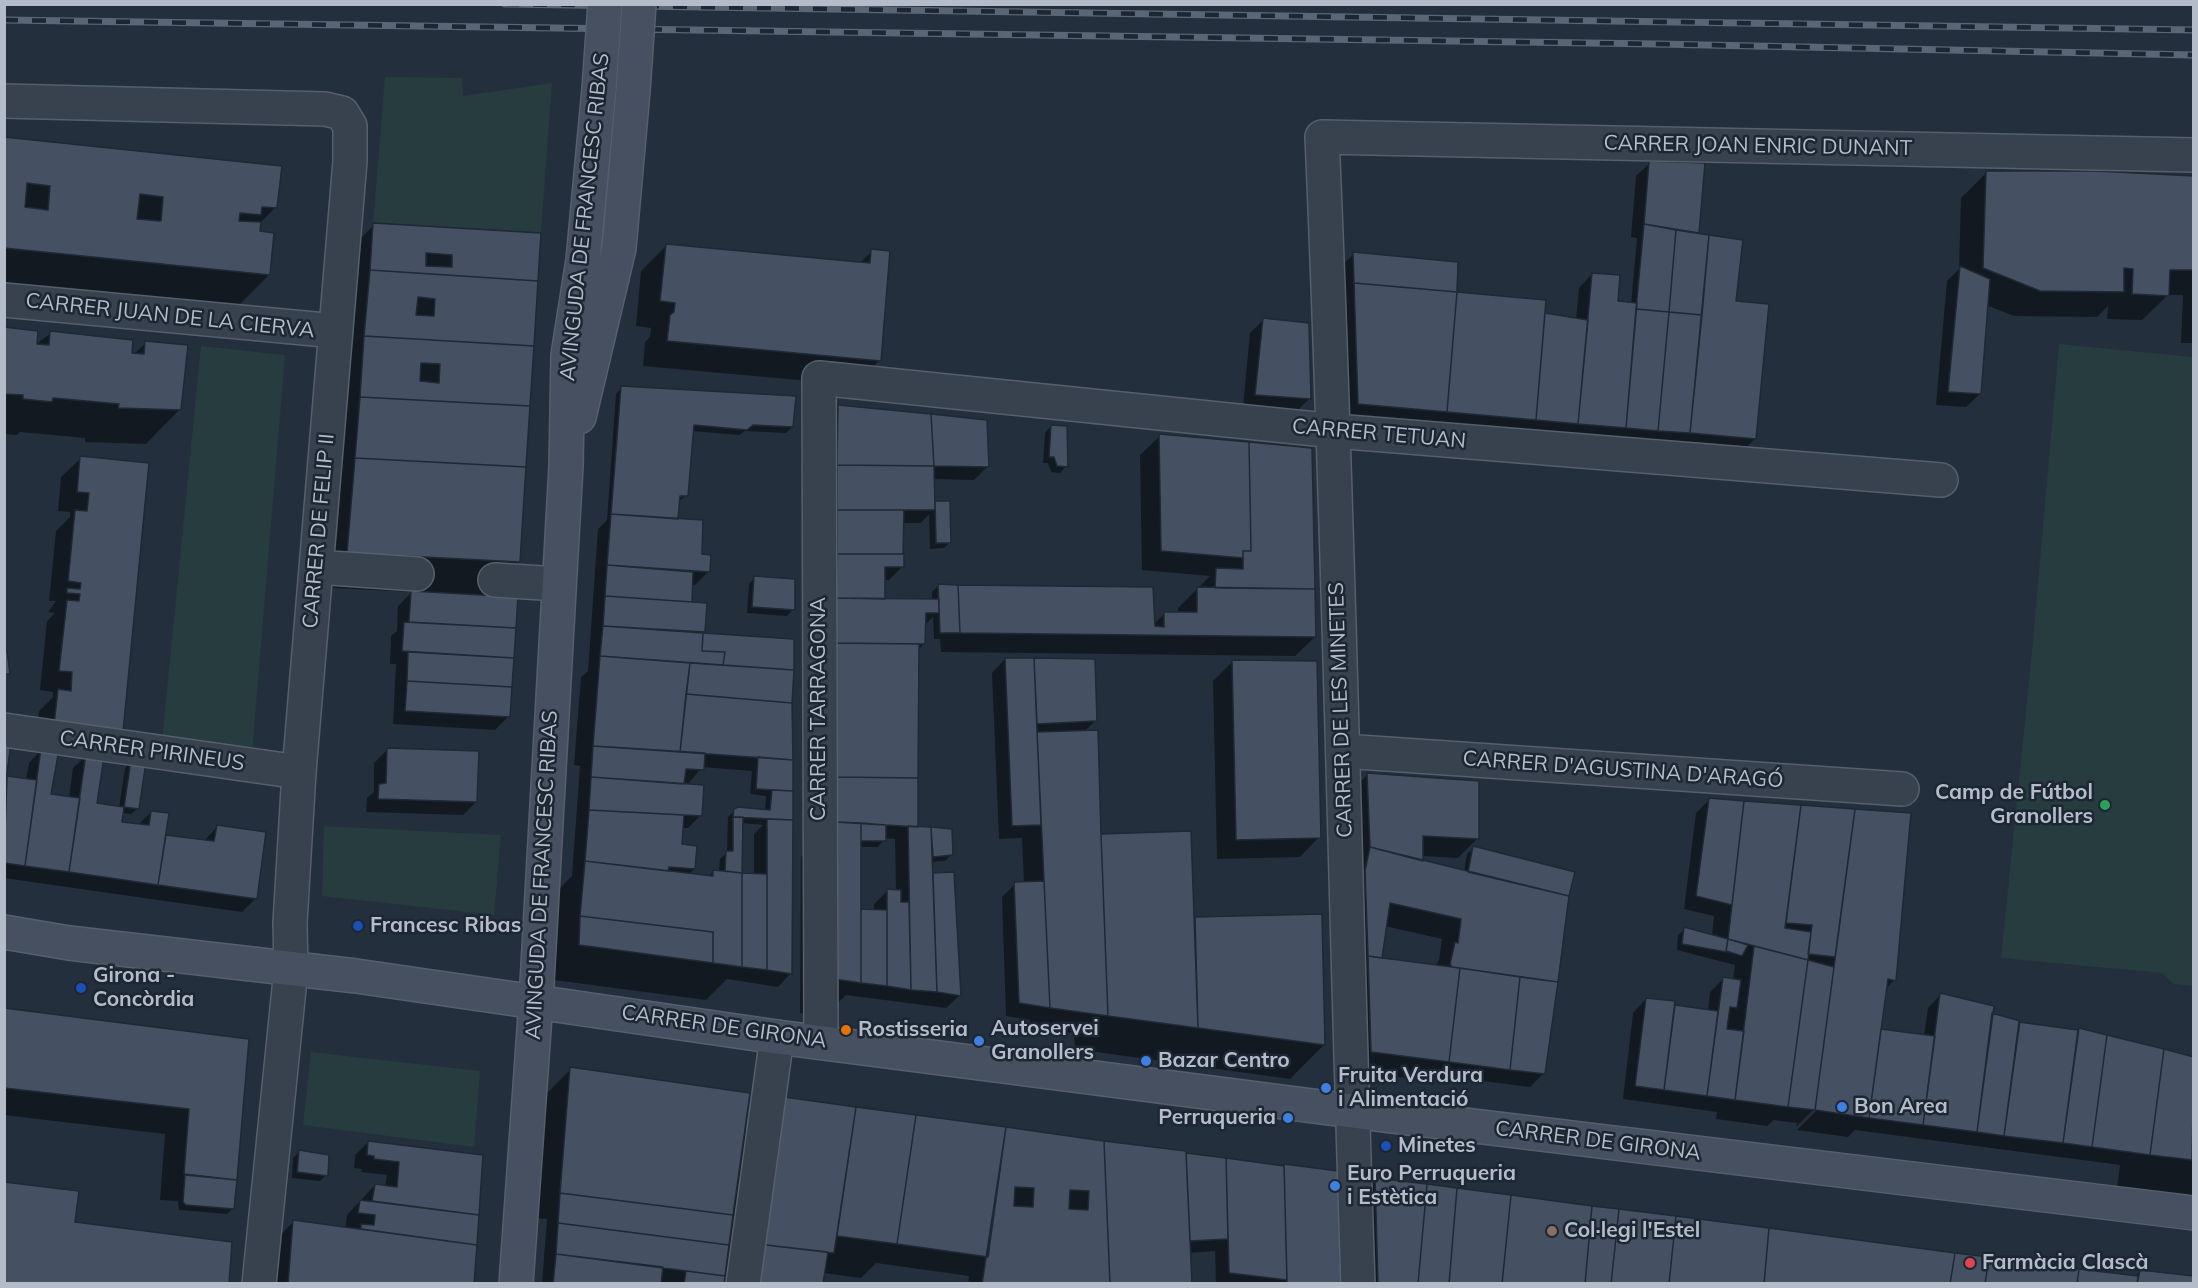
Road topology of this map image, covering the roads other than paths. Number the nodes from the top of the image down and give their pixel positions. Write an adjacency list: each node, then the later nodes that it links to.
1 (605, 4): 10 (street, AVINGUDA DE FRANCESC RIBAS, bridge)
2 (639, 4): 10 (street, AVINGUDA DE FRANCESC RIBAS, bridge)
3 (4, 101): 7 (street, CARRER DE FELIP II)
4 (1322, 137): 5 (street, CARRER JOAN ENRIC DUNANT); 9 (street, CARRER DE LES MINETES)
5 (2193, 155)
6 (4, 300): 7 (street, CARRER JUAN DE LA CIERVA)
7 (336, 331): 12 (street, CARRER DE FELIP II)
8 (819, 378): 9 (street, CARRER TETUAN); 24 (street, CARRER TARRAGONA)
9 (1335, 431): 11 (street, CARRER TETUAN); 17 (street, CARRER DE LES MINETES)
10 (566, 466): 15 (street, AVINGUDA DE FRANCESC RIBAS)
11 (1941, 480)
12 (316, 567): 13 (street); 18 (street, CARRER DE FELIP II)
13 (417, 574)
14 (495, 580): 15 (street)
15 (558, 584): 22 (street, AVINGUDA DE FRANCESC RIBAS)
16 (4, 730): 18 (street, CARRER PIRINEUS)
17 (1343, 751): 19 (street, CARRER D'AGUSTINA D'ARAGÓ); 25 (street, CARRER DE LES MINETES)
18 (299, 772): 21 (street, CARRER DE FELIP II)
19 (1902, 789)
20 (4, 932): 21 (street, CARRER DE GIRONA)
21 (291, 969): 22 (street, CARRER DE GIRONA); 27 (street, CARRER DE FELIP II)
22 (536, 1001): 23 (street, CARRER DE GIRONA); 28 (street, AVINGUDA DE FRANCESC RIBAS)
23 (777, 1037): 24 (street, CARRER DE GIRONA); 29 (street)
24 (821, 1041): 25 (street, CARRER DE GIRONA)
25 (1352, 1111): 26 (street, CARRER DE GIRONA); 30 (street, CARRER DE LES MINETES)
26 (2193, 1213)
27 (259, 1284)
28 (516, 1284)
29 (743, 1284)
30 (1358, 1284)

